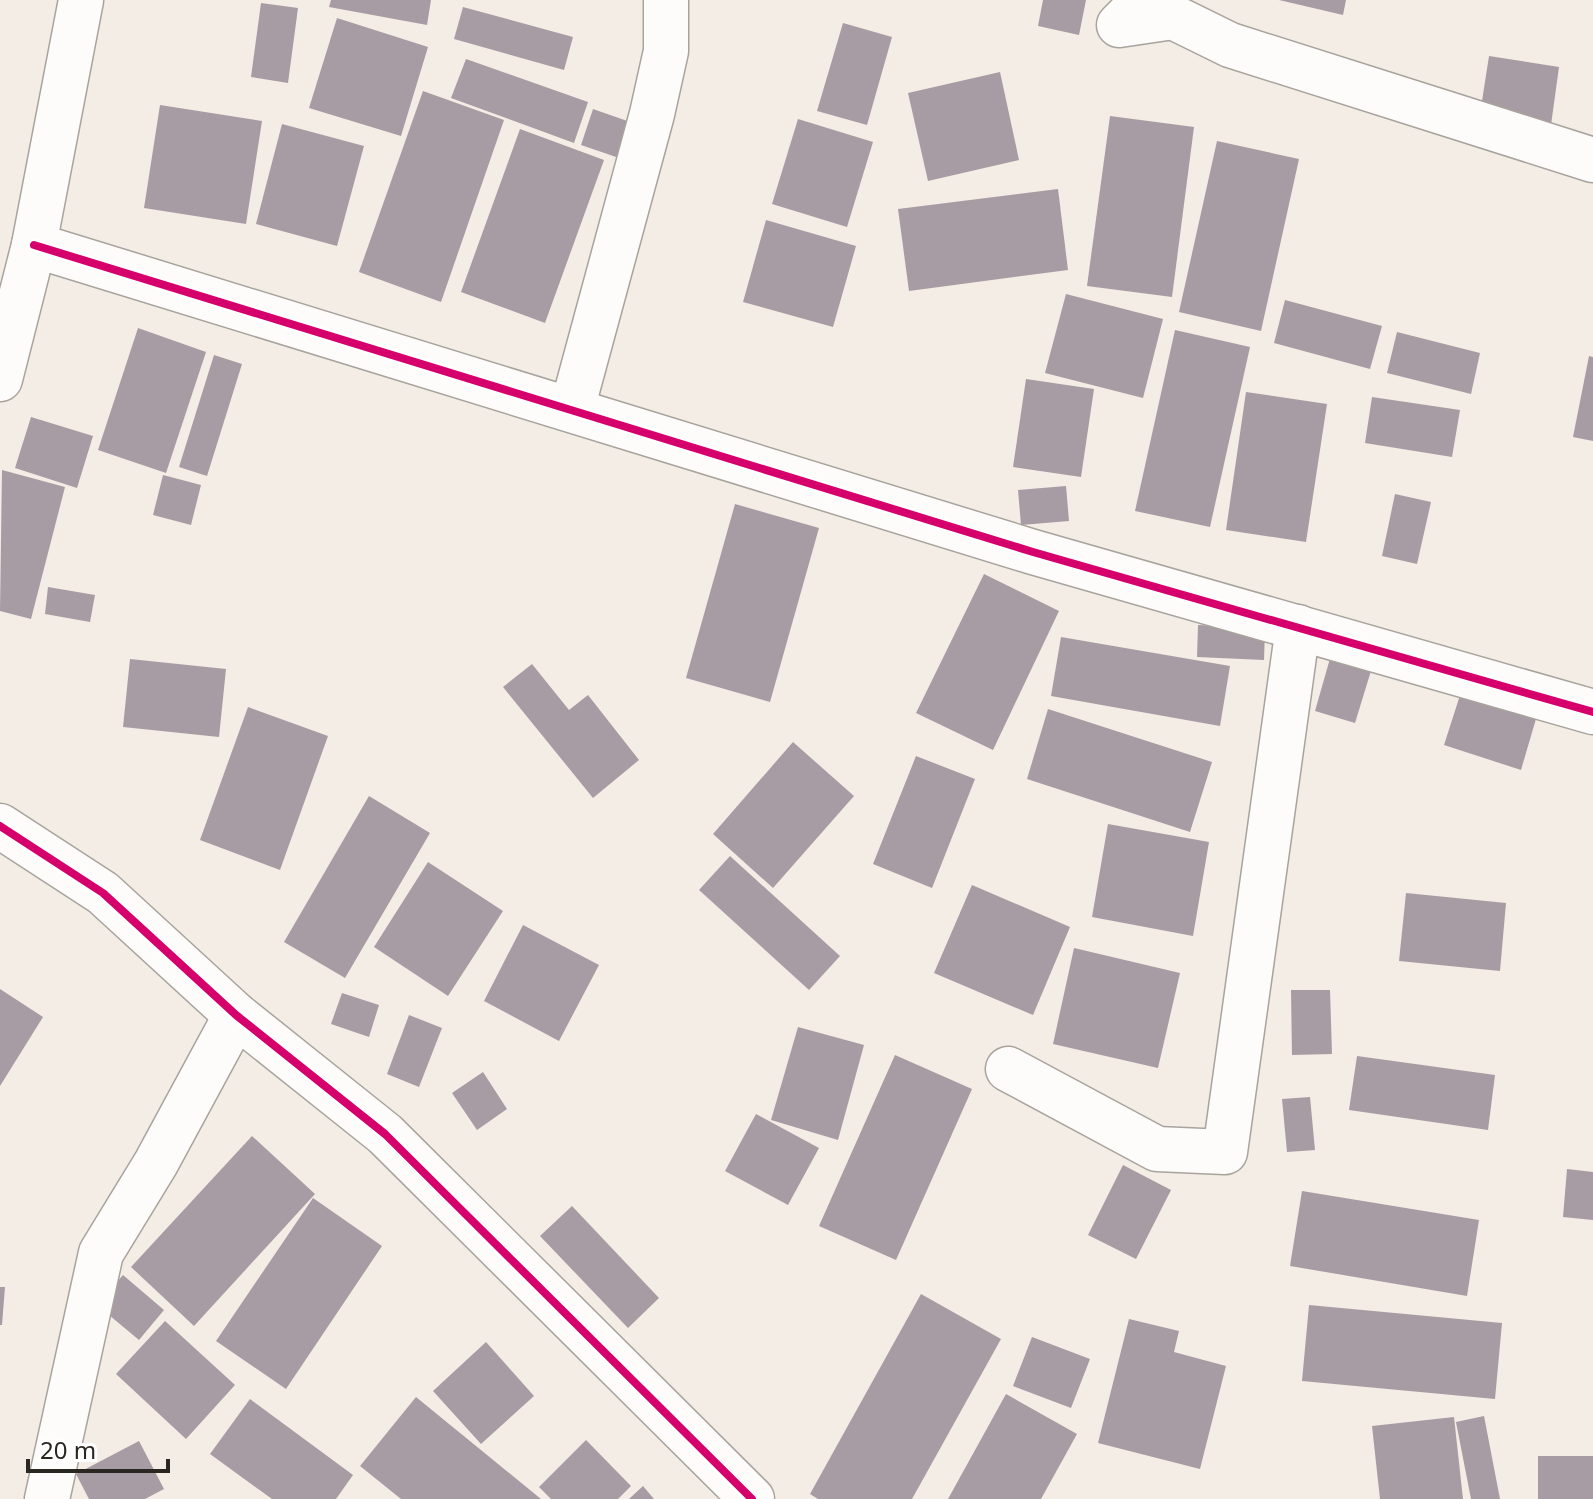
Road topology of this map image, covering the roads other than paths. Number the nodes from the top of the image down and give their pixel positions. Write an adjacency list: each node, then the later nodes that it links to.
1 (81, 0): 5 (street)
2 (666, 0): 7 (street)
3 (1159, 6): 4 (street)
4 (1591, 153)
5 (34, 245): 6 (street); 7 (street)
6 (0, 379)
7 (572, 409): 8 (street)
8 (1298, 627): 9 (street); 12 (street)
9 (1593, 712)
10 (0, 826): 11 (street)
11 (236, 1015): 13 (street); 14 (street)
12 (1008, 1069)
13 (47, 1499)
14 (752, 1499)

